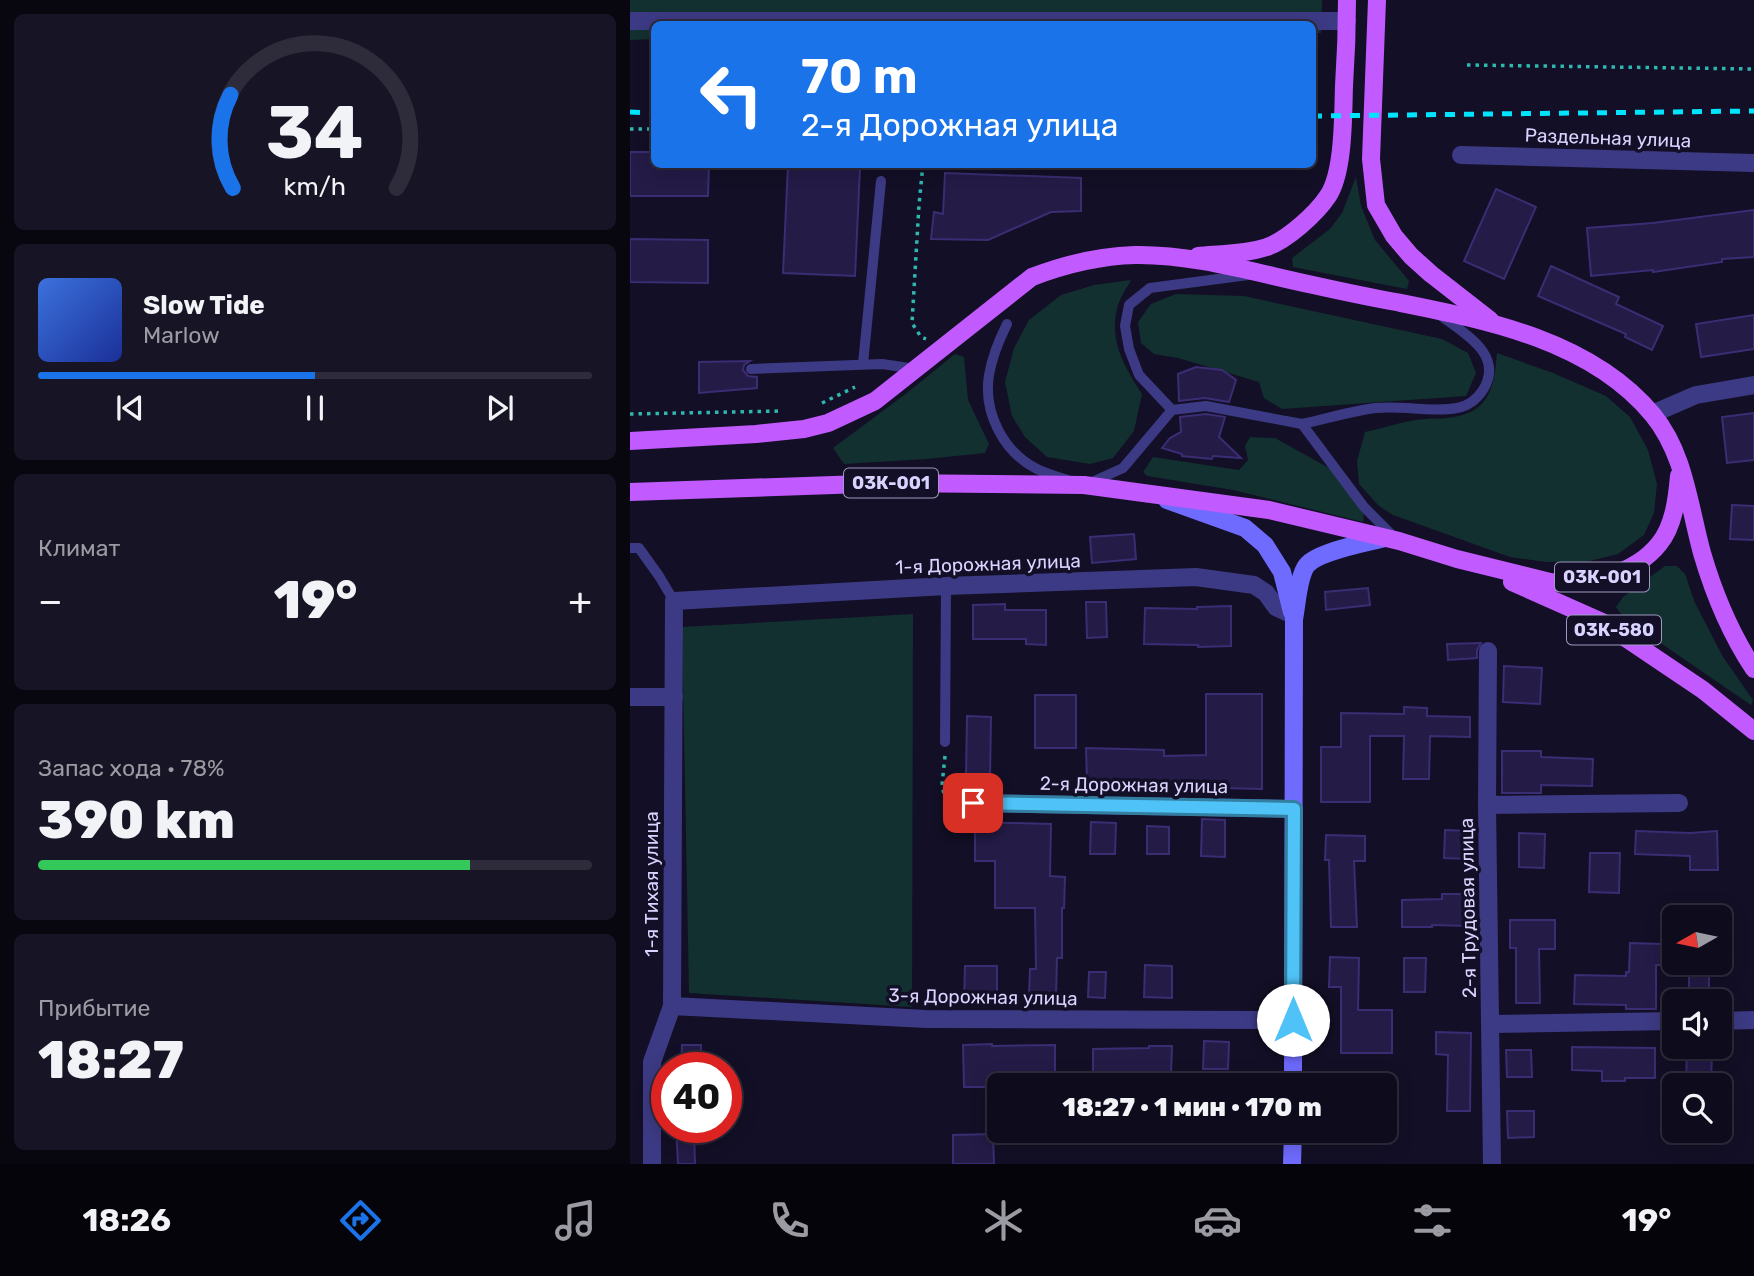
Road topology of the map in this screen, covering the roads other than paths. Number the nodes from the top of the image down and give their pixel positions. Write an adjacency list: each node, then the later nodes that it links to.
1 (1348, 0): 4 (main road, 03К-001)
2 (1377, 0): 12 (main road, 03К-001)
3 (630, 21): 4 (street)
4 (1347, 21): 8 (main road, 03К-001)
5 (1461, 155): 6 (street, Раздельная улица)
6 (1754, 163)
7 (881, 181): 13 (lane)
8 (1181, 258): 9 (main road, 03К-001); 15 (main road, 03К-001)
9 (1258, 274): 10 (main road, 03К-001); 17 (lane)
10 (1432, 309): 12 (main road, 03К-001); 19 (lane)
11 (1007, 324): 22 (lane)
12 (1496, 324): 18 (main road, 03К-001)
13 (863, 364): 14 (lane); 15 (lane)
14 (751, 369)
15 (916, 369): 20 (main road, 03К-001)
16 (1754, 385): 18 (street)
17 (1172, 410): 19 (lane); 22 (lane)
18 (1652, 414): 21 (main road, 03К-001)
19 (1302, 424): 25 (lane)
20 (630, 441)
21 (1680, 466): 27 (main road, 03К-001); 32 (main road)
22 (1084, 485): 23 (main road, 03К-001); 24 (main road, 03К-001)
23 (630, 492)
24 (1145, 493): 25 (main road, 03К-001); 30 (street, 03К-001)
25 (1392, 539): 27 (main road, 03К-001); 30 (street)
26 (630, 548): 29 (lane)
27 (1457, 559): 35 (main road, 03К-580)
28 (946, 586): 29 (street, 1-я Дорожная улица); 30 (street, 1-я Дорожная улица); 36 (lane)
29 (674, 601): 33 (street, 1-я Тихая улица)
30 (1294, 617): 40 (street)
31 (1488, 651): 39 (street, 2-я Трудовая улица)
32 (1754, 669)
33 (674, 696): 34 (street); 41 (street, 1-я Тихая улица)
34 (630, 697)
35 (1754, 731)
36 (945, 743)
37 (973, 803): 40 (street, 2-я Дорожная улица)
38 (1679, 803): 39 (street)
39 (1487, 805): 46 (street, 2-я Трудовая улица)
40 (1294, 809): 42 (street)
41 (672, 1006): 42 (street, 3-я Дорожная улица); 49 (street, 1-я Тихая улица)
42 (1293, 1020): 47 (street)
43 (1754, 1020): 45 (street)
44 (1662, 1021): 46 (street)
45 (1732, 1021)
46 (1491, 1024): 51 (street, 2-я Трудовая улица)
47 (1293, 1073)
48 (1293, 1143): 50 (street)
49 (652, 1164)
50 (1292, 1164)
51 (1492, 1164)

